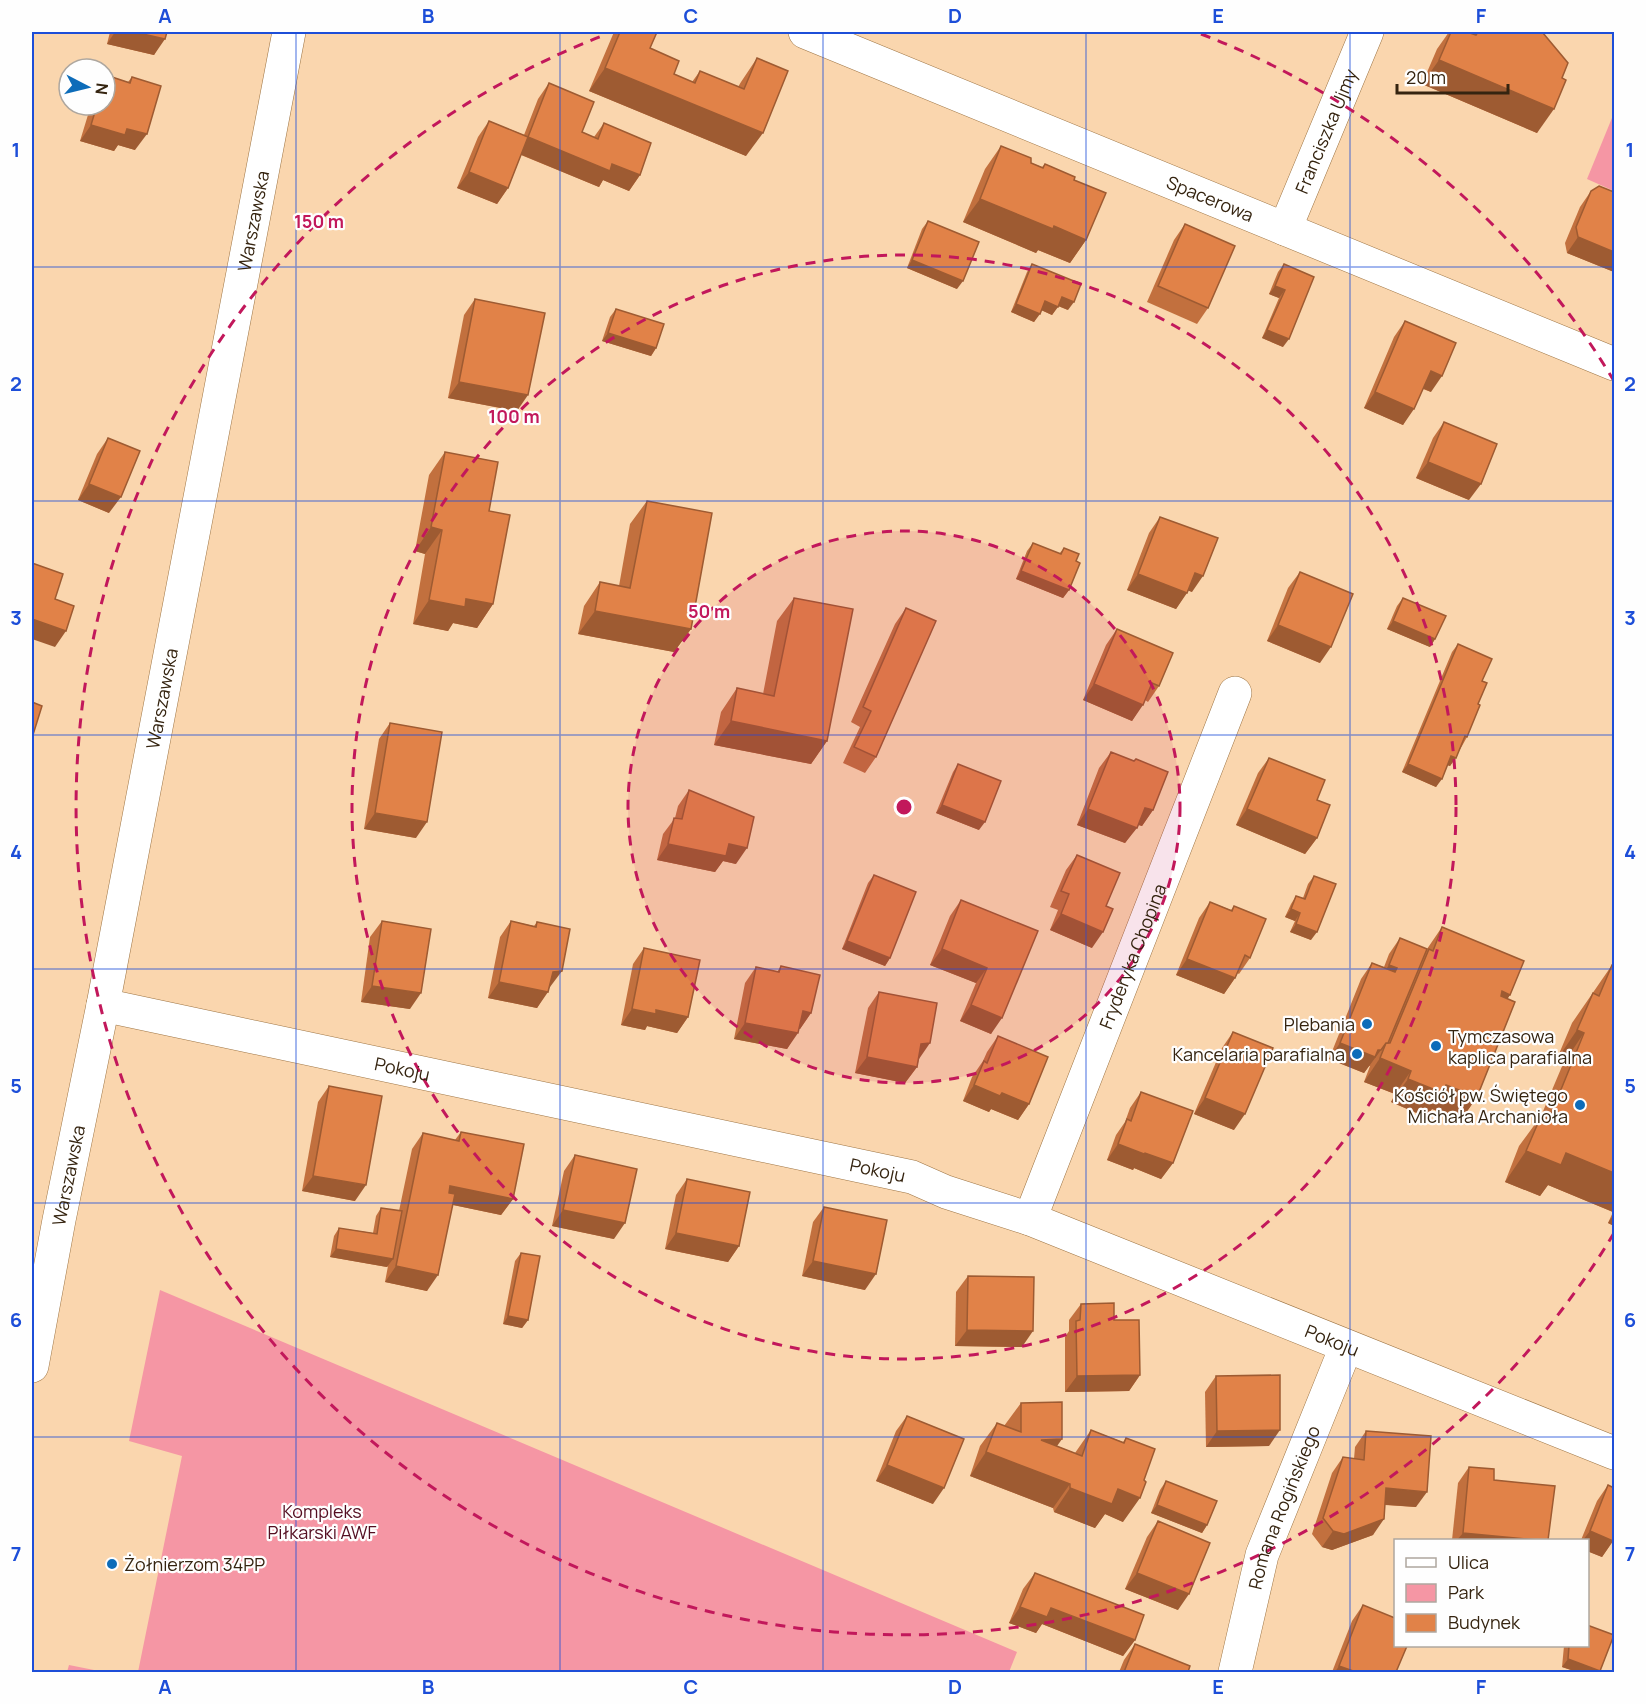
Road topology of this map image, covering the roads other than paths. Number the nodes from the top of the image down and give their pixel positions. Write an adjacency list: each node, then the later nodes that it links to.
1 (289, 32): 7 (street, Warszawska)
2 (1367, 32): 4 (street, Franciszka Ujmy)
3 (811, 33): 4 (street, Spacerowa)
4 (1285, 229): 5 (street, Spacerowa)
5 (1614, 364)
6 (1235, 693): 8 (street, Fryderyka Chopina)
7 (104, 1005): 8 (street, Pokoju); 10 (street, Warszawska)
8 (1030, 1220): 9 (street, Pokoju)
9 (1346, 1347): 11 (street, Pokoju); 12 (street, Romana Rogińskiego)
10 (32, 1366)
11 (1614, 1454)
12 (1235, 1672)

